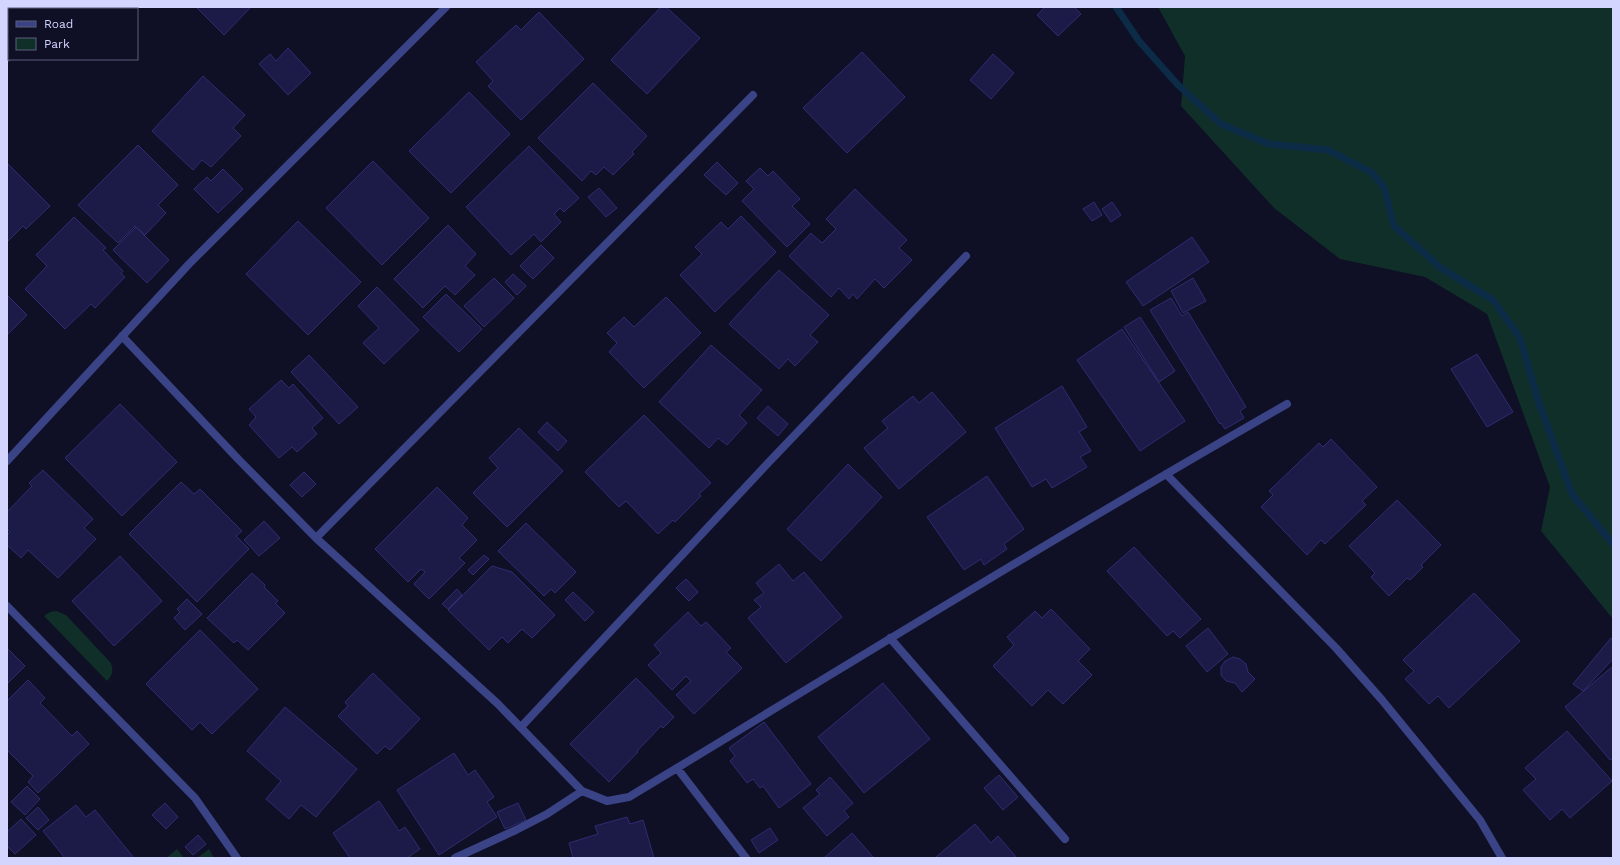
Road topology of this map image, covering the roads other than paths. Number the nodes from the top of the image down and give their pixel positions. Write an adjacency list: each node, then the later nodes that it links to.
1 (446, 7): 4 (street)
2 (753, 95): 8 (street)
3 (966, 256): 11 (street)
4 (122, 336): 6 (street); 8 (street)
5 (1287, 404): 7 (street)
6 (7, 461)
7 (1166, 474): 10 (street); 18 (street)
8 (316, 538): 11 (street)
9 (7, 606): 15 (street)
10 (890, 638): 12 (street); 14 (street)
11 (521, 728): 13 (street)
12 (677, 768): 13 (street); 17 (street)
13 (582, 791): 16 (street)
14 (1065, 839)
15 (237, 858)
16 (455, 858)
17 (746, 858)
18 (1502, 858)

